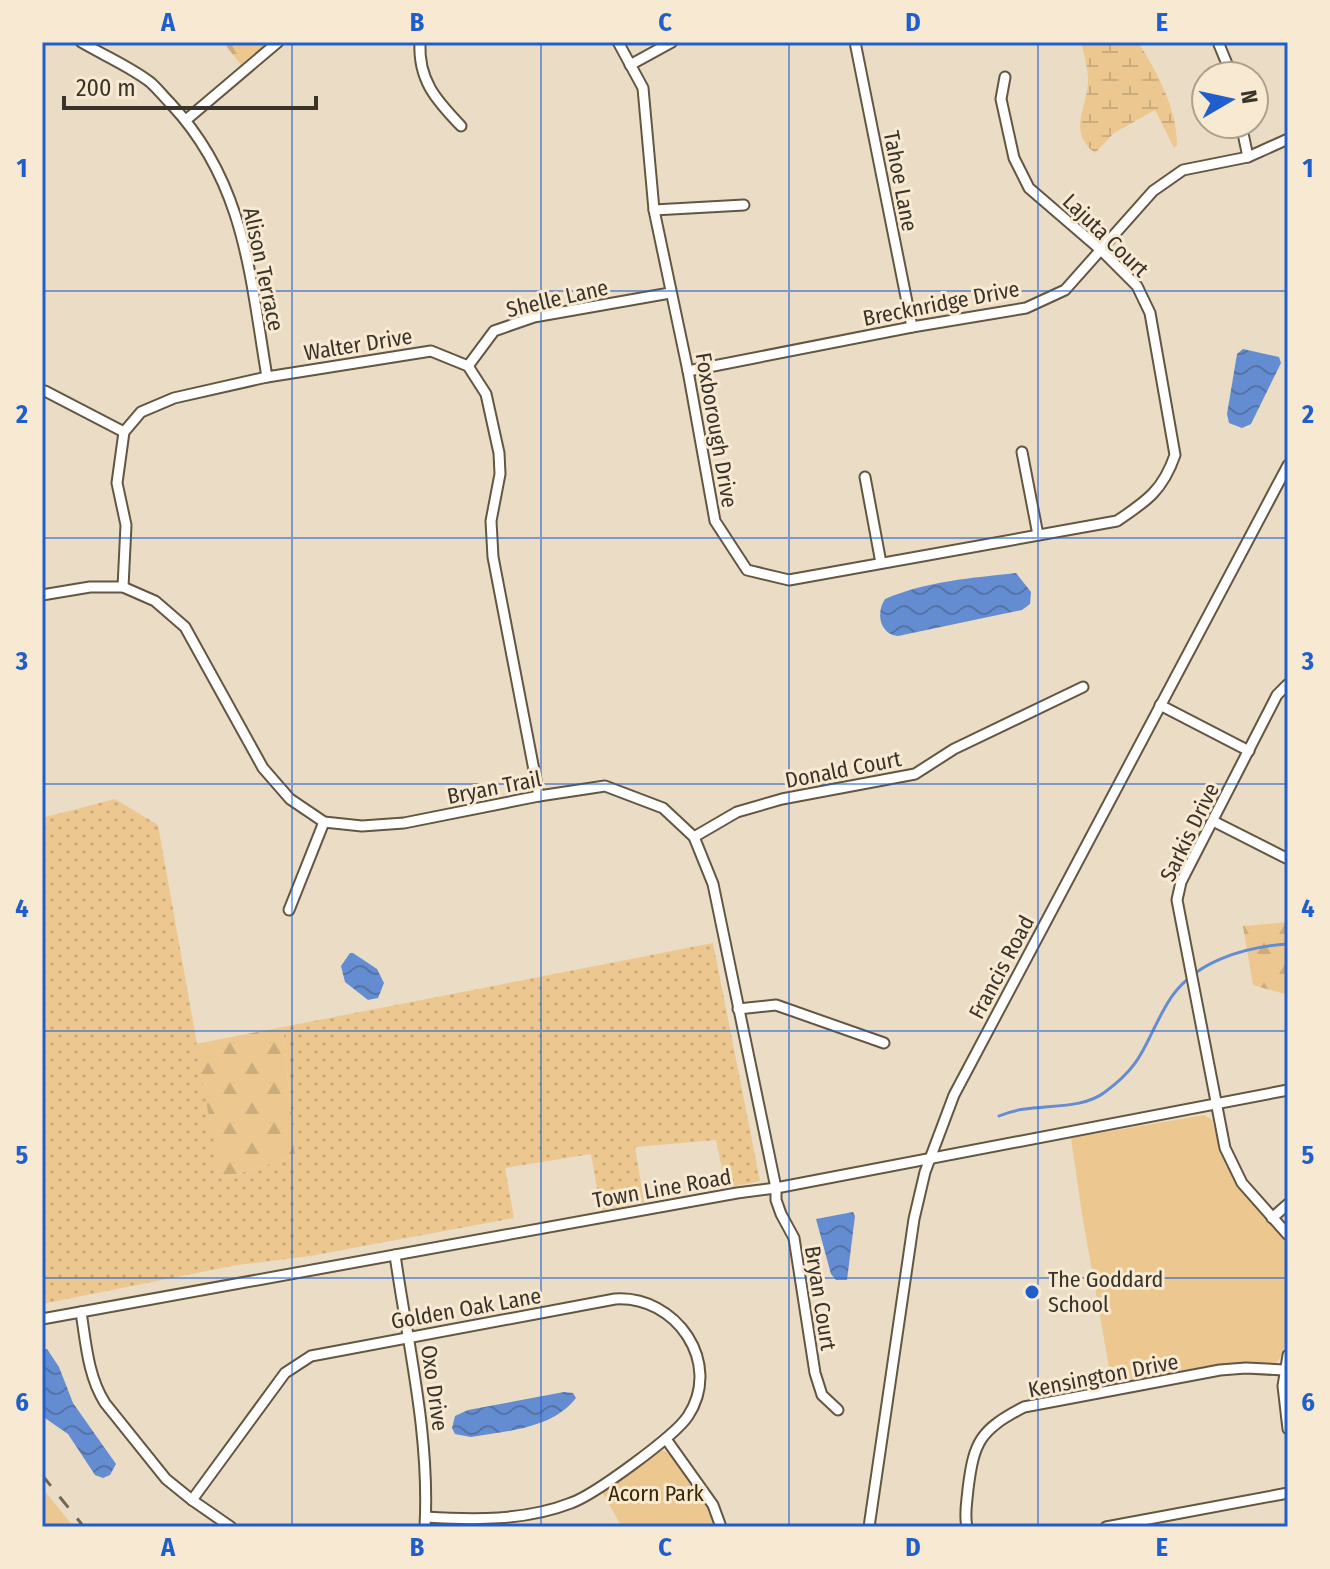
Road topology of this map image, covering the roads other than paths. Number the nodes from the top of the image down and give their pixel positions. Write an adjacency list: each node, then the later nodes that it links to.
1 (81, 42): 9 (street, Alison Terrace)
2 (278, 42): 9 (street)
3 (420, 42): 10 (street)
4 (618, 42): 7 (street, Foxborough Drive)
5 (672, 42): 7 (street)
6 (855, 42): 18 (street, Tahoe Lane)
7 (630, 65): 15 (street, Foxborough Drive)
8 (1005, 77): 16 (street, Lajuta Court)
9 (186, 120): 21 (street, Alison Terrace)
10 (461, 126)
11 (1288, 139): 13 (street, Brecknridge Drive)
12 (1244, 140): 13 (street)
13 (1248, 157): 16 (street, Brecknridge Drive)
14 (744, 205): 15 (street)
15 (654, 210): 17 (street, Foxborough Drive)
16 (1101, 250): 18 (street, Brecknridge Drive); 26 (street, Lajuta Court)
17 (670, 293): 19 (street, Shelle Lane); 20 (street, Foxborough Drive)
18 (912, 327): 20 (street, Brecknridge Drive)
19 (468, 366): 21 (street, Walter Drive); 36 (street)
20 (688, 371): 29 (street, Foxborough Drive)
21 (267, 377): 23 (street, Walter Drive)
22 (45, 391): 23 (street)
23 (124, 432): 30 (street)
24 (1022, 452): 28 (street)
25 (1288, 465): 34 (street, Francis Road)
26 (1168, 474): 28 (street, Foxborough Drive)
27 (865, 477): 29 (street)
28 (1038, 535): 29 (street, Foxborough Drive)
29 (881, 563)
30 (123, 587): 31 (street, Bryan Trail); 38 (street, Bryan Trail)
31 (42, 595)
32 (1288, 684): 35 (street, Sarkis Drive)
33 (1083, 687): 39 (street, Donald Court)
34 (1160, 705): 35 (street); 46 (street, Francis Road)
35 (1249, 751): 37 (street, Sarkis Drive)
36 (539, 796): 38 (street, Bryan Trail); 39 (street, Bryan Trail)
37 (1213, 821): 40 (street); 45 (street, Sarkis Drive)
38 (324, 822): 41 (street)
39 (694, 837): 42 (street, Bryan Trail)
40 (1288, 859)
41 (289, 910)
42 (738, 1009): 43 (street); 47 (street, Bryan Trail)
43 (884, 1043)
44 (1288, 1090): 45 (street, Town Line Road)
45 (1216, 1104): 46 (street, Town Line Road); 49 (street, Sarkis Drive)
46 (929, 1158): 47 (street, Town Line Road); 65 (street, Francis Road)
47 (776, 1188): 51 (street, Town Line Road); 57 (street, Bryan Court)
48 (1288, 1204): 49 (street)
49 (1272, 1218): 50 (street, Sarkis Drive)
50 (1288, 1235)
51 (395, 1255): 52 (street, Town Line Road); 54 (street, Oxo Drive)
52 (81, 1312): 53 (street, Town Line Road); 61 (street)
53 (42, 1319)
54 (409, 1336): 59 (street, Golden Oak Lane); 61 (street, Golden Oak Lane); 62 (street, Oxo Drive)
55 (1288, 1355): 56 (street)
56 (1284, 1370): 58 (street); 66 (street, Kensington Drive)
57 (838, 1410)
58 (1288, 1429)
59 (666, 1439): 62 (street, Golden Oak Lane); 64 (street)
60 (1288, 1493): 67 (street)
61 (192, 1500): 63 (street)
62 (426, 1522)
63 (231, 1527)
64 (721, 1527)
65 (869, 1527)
66 (967, 1527)
67 (1106, 1527)

